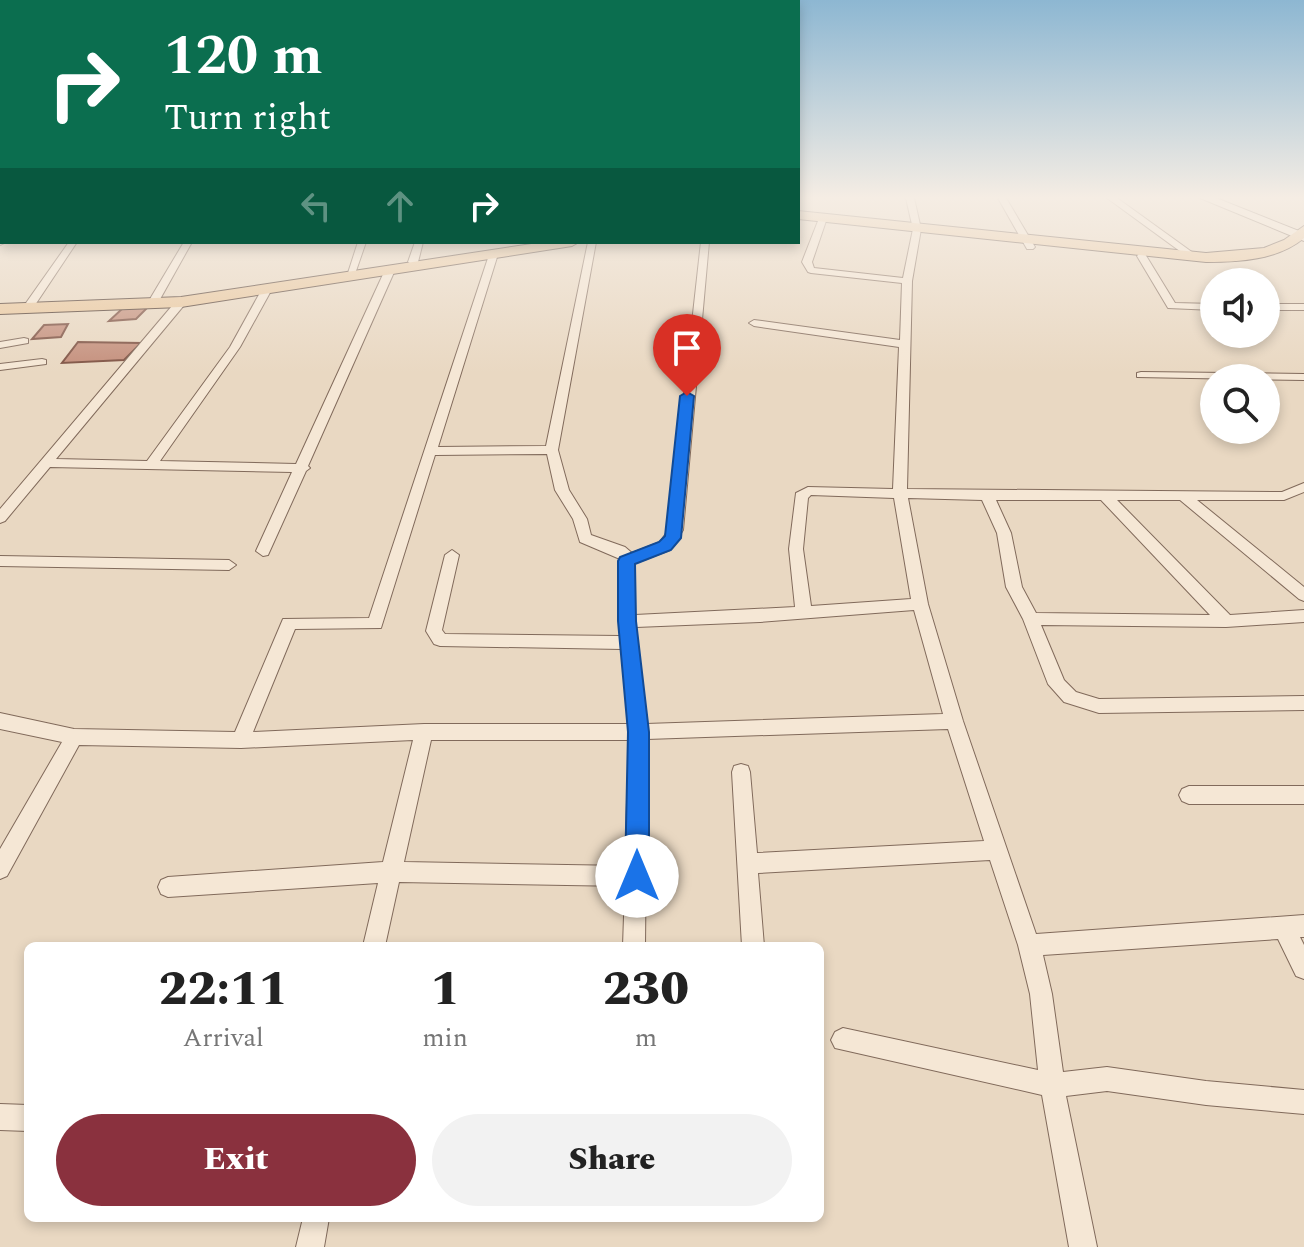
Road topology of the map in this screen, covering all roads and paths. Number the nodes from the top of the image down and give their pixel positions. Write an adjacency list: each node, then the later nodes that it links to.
1 (63, 256): 22 (street)
2 (180, 256): 20 (street)
3 (357, 256): 17 (street)
4 (415, 256): 15 (street)
5 (453, 256): 15 (main road)
6 (479, 256): 16 (main road)
7 (492, 256): 36 (street)
8 (589, 256): 35 (street)
9 (704, 256): 50 (street)
10 (809, 256): 18 (street)
11 (911, 256): 18 (street)
12 (1142, 256): 24 (street)
13 (1150, 256): 14 (main road)
14 (1266, 256)
15 (413, 262): 17 (main road)
16 (390, 270): 19 (main road); 39 (street)
17 (351, 271): 20 (main road)
18 (907, 281): 29 (street)
19 (267, 289): 21 (main road); 38 (street)
20 (155, 299): 22 (main road)
21 (181, 302): 23 (main road); 37 (street)
22 (31, 303): 23 (main road)
23 (0, 307)
24 (1200, 307)
25 (1280, 307): 26 (street)
26 (1304, 307)
27 (754, 323): 29 (street)
28 (24, 341): 30 (street)
29 (904, 344): 41 (street)
30 (0, 345)
31 (42, 362): 32 (street)
32 (0, 367)
33 (1141, 375): 34 (street)
34 (1304, 377)
35 (552, 450): 36 (street); 50 (street)
36 (431, 451): 67 (street)
37 (50, 463): 38 (street); 47 (street)
38 (151, 465): 39 (street)
39 (303, 468): 48 (street)
40 (1304, 487): 44 (street)
41 (900, 493): 42 (street); 54 (street); 55 (street)
42 (987, 496): 45 (street); 57 (street)
43 (1183, 496): 44 (street); 45 (street); 53 (street)
44 (1284, 496): 46 (street)
45 (1106, 497): 59 (street)
46 (1304, 506)
47 (0, 518)
48 (263, 551)
49 (452, 555): 60 (street)
50 (629, 558): 58 (street)
51 (0, 561): 52 (street)
52 (229, 565)
53 (1304, 595)
54 (920, 604): 55 (street); 63 (street)
55 (804, 613): 58 (street)
56 (1304, 616): 59 (street)
57 (1031, 619): 59 (street); 61 (street)
58 (627, 621): 60 (street)
59 (1226, 621)
60 (630, 643): 65 (street)
61 (1304, 703)
62 (0, 721): 66 (street)
63 (954, 721): 65 (street); 71 (street)
64 (424, 732): 65 (street); 67 (street); 74 (street)
65 (638, 732): 75 (street)
66 (74, 737): 67 (street); 73 (street)
67 (241, 740)
68 (741, 772): 72 (street)
69 (1189, 795): 70 (street)
70 (1304, 795)
71 (996, 850): 72 (street); 81 (street)
72 (747, 864): 80 (street)
73 (0, 869)
74 (390, 872): 75 (street); 76 (street); 78 (street)
75 (637, 876): 79 (street)
76 (168, 887)
77 (1294, 927): 81 (street); 82 (street)
78 (375, 942)
79 (634, 942)
80 (753, 942)
81 (1029, 945): 84 (street)
82 (1304, 968)
83 (843, 1040): 84 (street)
84 (1052, 1085): 85 (street); 90 (street)
85 (1304, 1102)
86 (0, 1117): 87 (street)
87 (24, 1118)
88 (315, 1222): 89 (street)
89 (310, 1247)
90 (1083, 1247)

